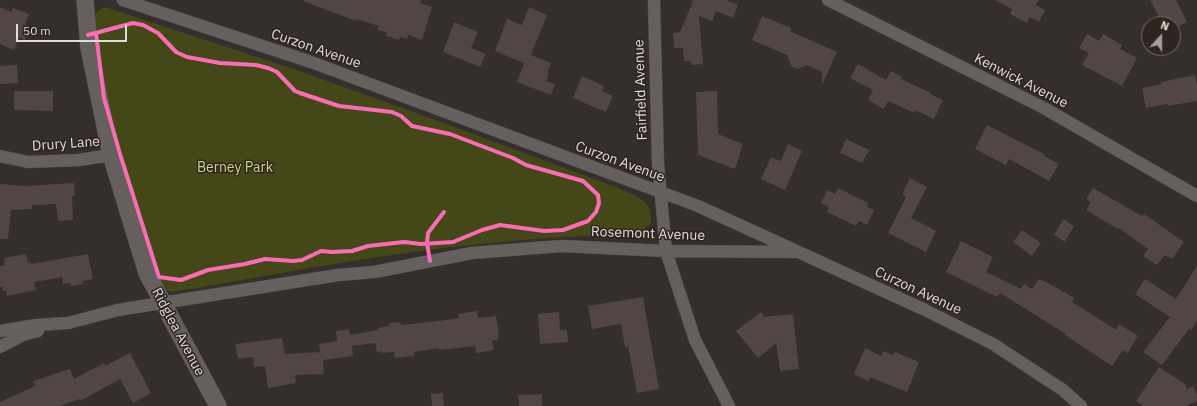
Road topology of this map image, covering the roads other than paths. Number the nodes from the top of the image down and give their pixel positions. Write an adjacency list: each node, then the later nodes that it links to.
1 (85, 0): 5 (street, Ridglea Avenue)
2 (123, 0): 7 (street, Curzon Avenue)
3 (654, 0): 7 (street, Fairfield Avenue)
4 (828, 0): 8 (street, Kenwick Avenue)
5 (111, 155): 6 (street, Drury Lane); 11 (street, Ridglea Avenue)
6 (0, 156)
7 (661, 193): 9 (street, Fairfield Avenue); 10 (street, Curzon Avenue)
8 (1197, 196)
9 (666, 251): 10 (street, Rosemont Avenue); 11 (street, Rosemont Avenue); 16 (street, Fairfield Avenue)
10 (799, 252): 17 (street, Curzon Avenue)
11 (162, 303): 12 (street, Rosemont Avenue); 15 (street, Ridglea Avenue)
12 (68, 323): 13 (street, Rosemont Avenue); 14 (street)
13 (0, 331)
14 (0, 347)
15 (218, 406)
16 (729, 406)
17 (1082, 406)

